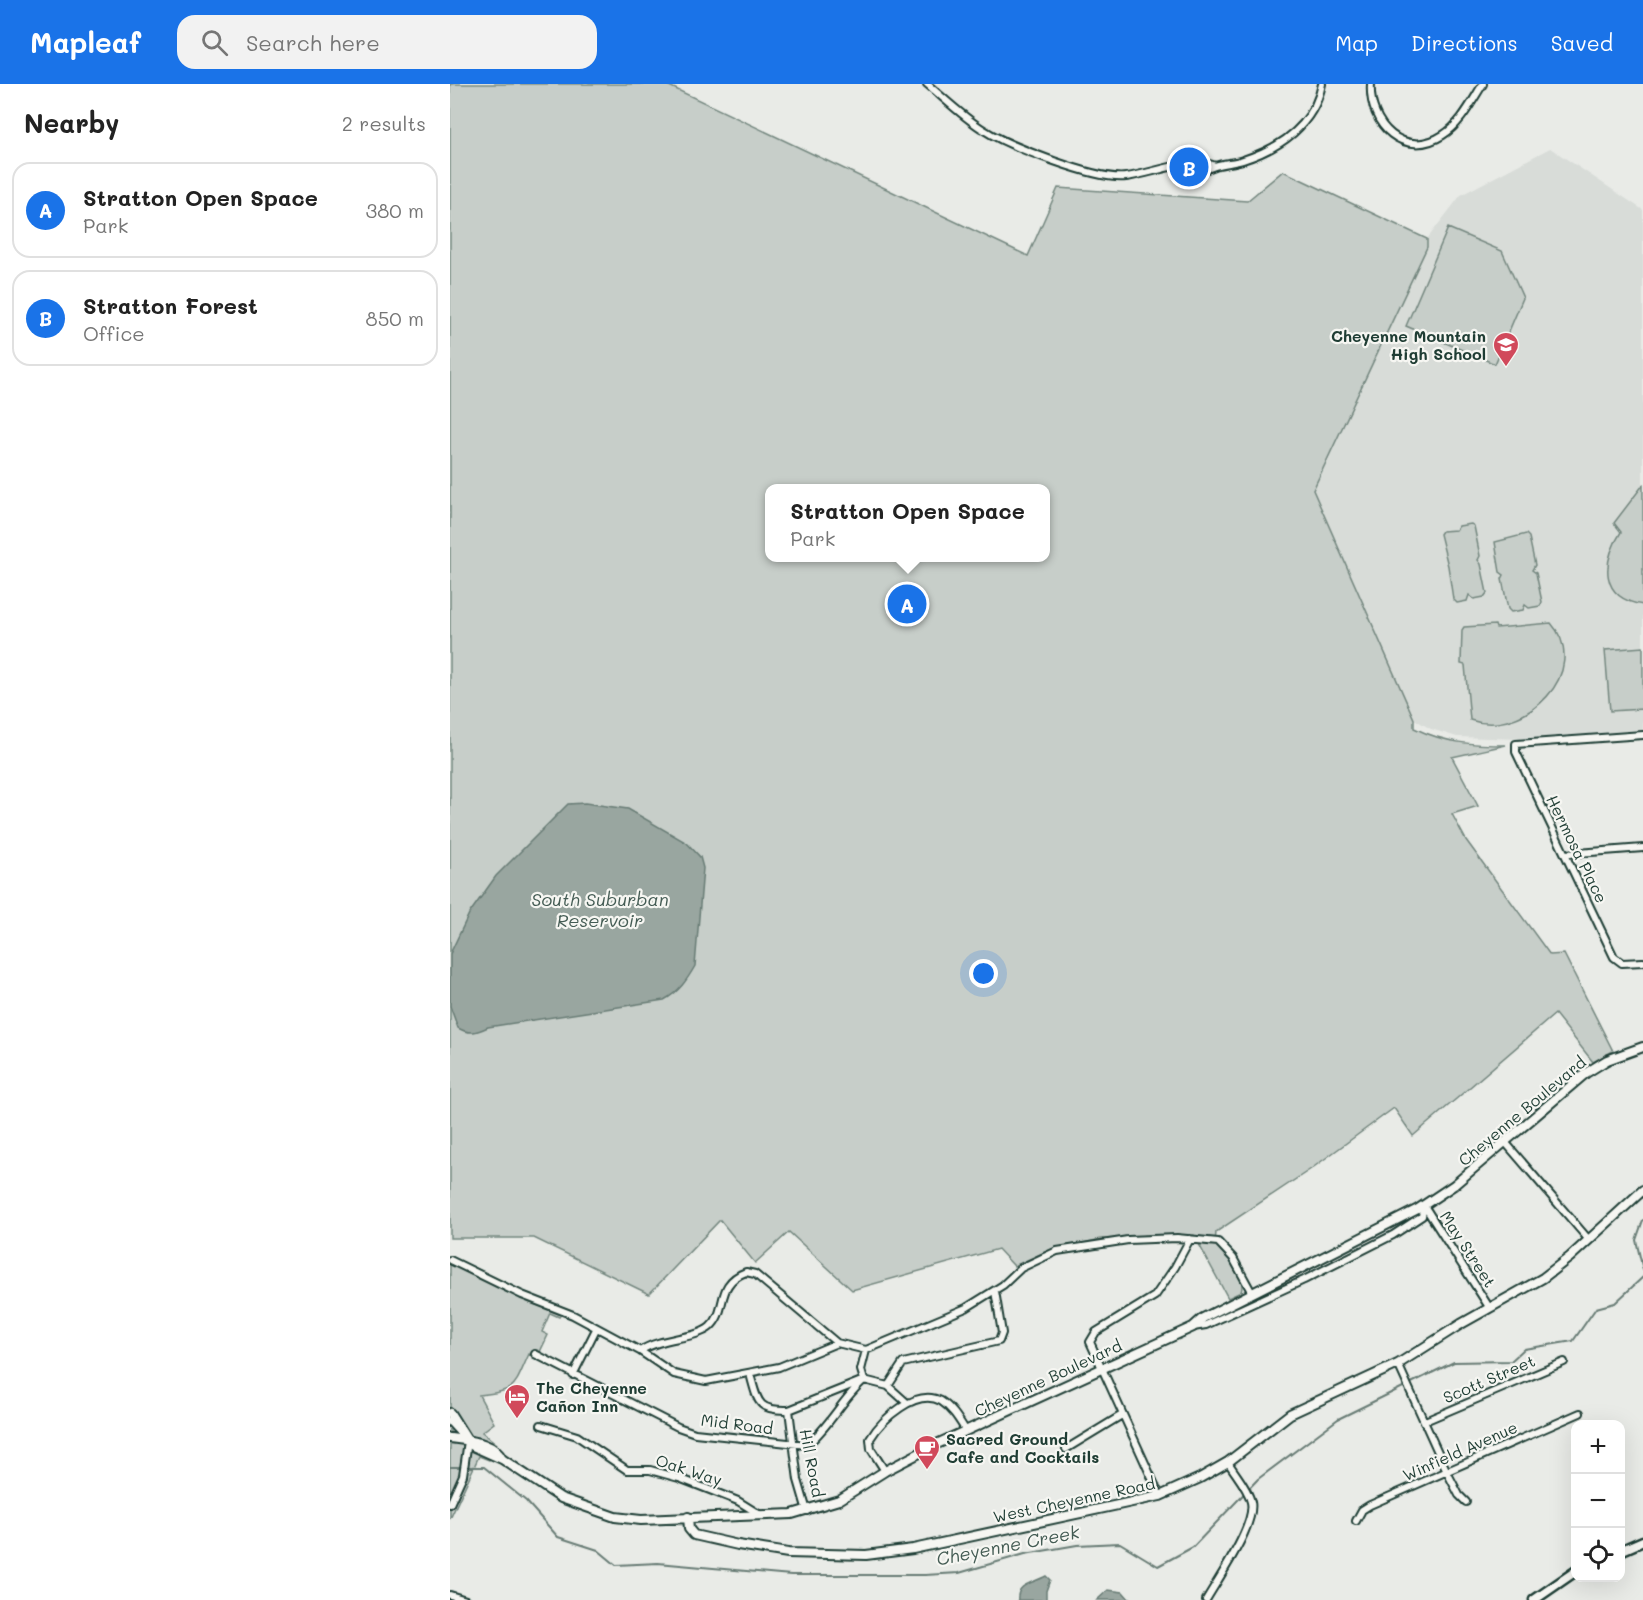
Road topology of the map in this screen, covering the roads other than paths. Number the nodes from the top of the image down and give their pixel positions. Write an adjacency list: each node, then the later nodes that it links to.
1 (927, 84): 2 (street)
2 (1322, 84)
3 (1371, 84): 4 (street)
4 (1483, 84)
5 (1643, 735): 7 (street, Hermosa Place)
6 (1643, 848): 7 (street)
7 (1564, 854): 8 (street, Hermosa Place)
8 (1643, 962)
9 (1643, 1047): 10 (street, Cheyenne Boulevard)
10 (1505, 1142): 12 (street, Cheyenne Boulevard); 14 (street)
11 (1643, 1190): 14 (street, West Cheyenne Road)
12 (1424, 1205): 17 (street, Cheyenne Boulevard); 18 (street, May Street); 19 (street, Cheyenne Boulevard)
13 (1190, 1239): 16 (street); 17 (street); 27 (street)
14 (1589, 1240): 18 (street, West Cheyenne Road)
15 (450, 1260): 20 (street)
16 (995, 1291): 22 (street); 31 (street)
17 (1252, 1293): 19 (street, Cheyenne Boulevard)
18 (1489, 1307): 26 (street, West Cheyenne Road)
19 (1193, 1327): 27 (street, Cheyenne Boulevard)
20 (596, 1329): 23 (street); 29 (street)
21 (837, 1343): 22 (street); 23 (street); 28 (street)
22 (866, 1350): 30 (street)
23 (640, 1351): 28 (street)
24 (535, 1354): 29 (street, Mid Road)
25 (1564, 1362): 38 (street, Scott Street)
26 (1398, 1364): 38 (street); 45 (street, West Cheyenne Road)
27 (1102, 1368): 36 (street); 40 (street, Cheyenne Boulevard)
28 (750, 1374): 33 (street, Hill Road)
29 (573, 1375): 43 (street, Mid Road)
30 (864, 1380): 31 (street); 33 (street); 43 (street, Mid Road)
31 (888, 1386): 32 (street)
32 (907, 1402): 40 (street); 46 (street)
33 (789, 1410): 43 (street, Hill Road)
34 (450, 1413): 42 (street)
35 (1580, 1413): 47 (street, Winfield Avenue)
36 (1122, 1415): 44 (street); 48 (street)
37 (450, 1421): 42 (street)
38 (1425, 1421): 47 (street)
39 (541, 1425): 53 (street, Oak Way)
40 (966, 1431): 46 (street, Cheyenne Boulevard)
41 (450, 1438): 42 (street)
42 (468, 1441): 50 (street); 52 (street, Cheyenne Boulevard)
43 (792, 1444): 51 (street, Hill Road)
44 (1066, 1449)
45 (1228, 1462): 48 (street, West Cheyenne Road); 61 (street)
46 (885, 1471): 51 (street, Cheyenne Boulevard)
47 (1447, 1472): 49 (street); 54 (street, Winfield Avenue)
48 (1160, 1496): 52 (street, West Cheyenne Road)
49 (1466, 1502)
50 (450, 1504)
51 (807, 1511): 53 (street, Cheyenne Boulevard)
52 (688, 1517): 53 (street, Cheyenne Boulevard)
53 (762, 1517)
54 (1356, 1521)
55 (1643, 1541): 56 (main road)
56 (1625, 1549)
57 (1571, 1574): 58 (main road)
58 (1559, 1582): 62 (main road); 63 (main road)
59 (450, 1595): 60 (street)
60 (466, 1600)
61 (1206, 1600)
62 (1534, 1600)
63 (1545, 1600)

